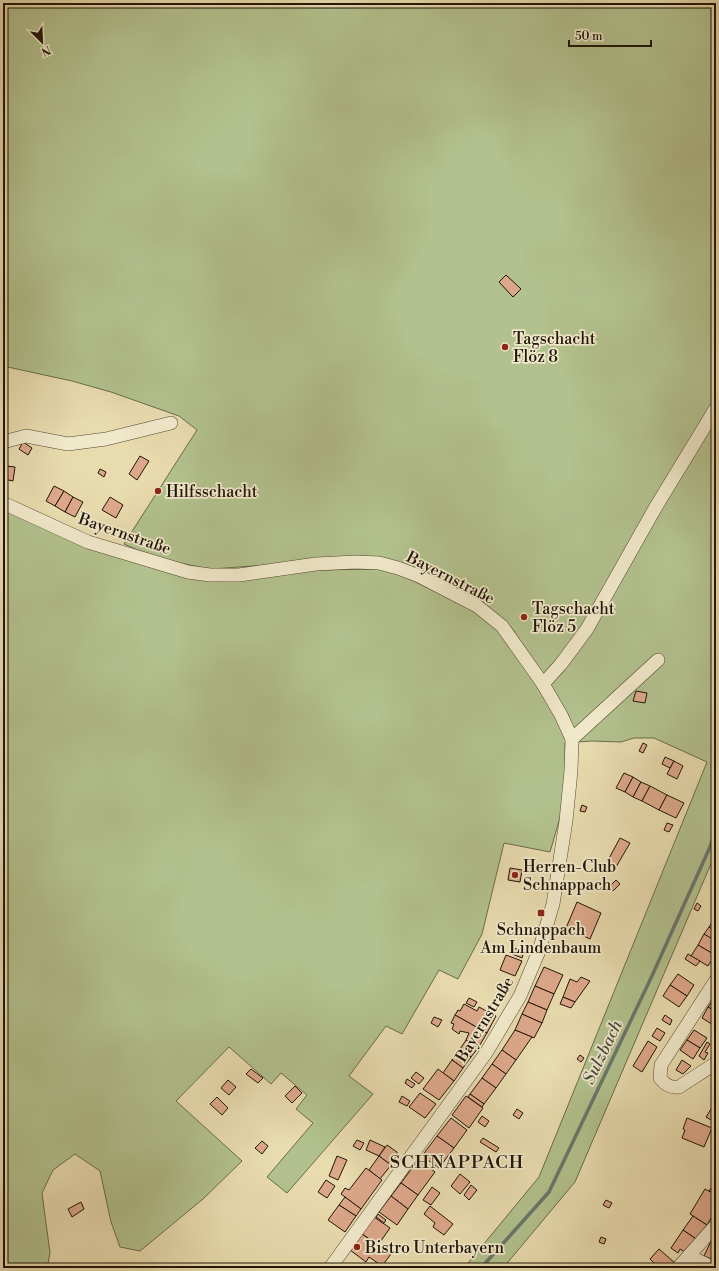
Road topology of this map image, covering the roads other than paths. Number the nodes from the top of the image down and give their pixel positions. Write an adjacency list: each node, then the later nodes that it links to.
1 (716, 408): 6 (street)
2 (171, 423): 3 (street)
3 (3, 442)
4 (3, 502): 6 (street, Bayernstraße)
5 (658, 660): 7 (street)
6 (543, 684): 7 (street, Bayernstraße)
7 (572, 739): 12 (street, Bayernstraße)
8 (716, 980): 9 (street)
9 (716, 1063)
10 (716, 1225): 11 (street)
11 (689, 1256): 13 (street); 14 (street)
12 (330, 1268)
13 (678, 1268)
14 (714, 1268)

